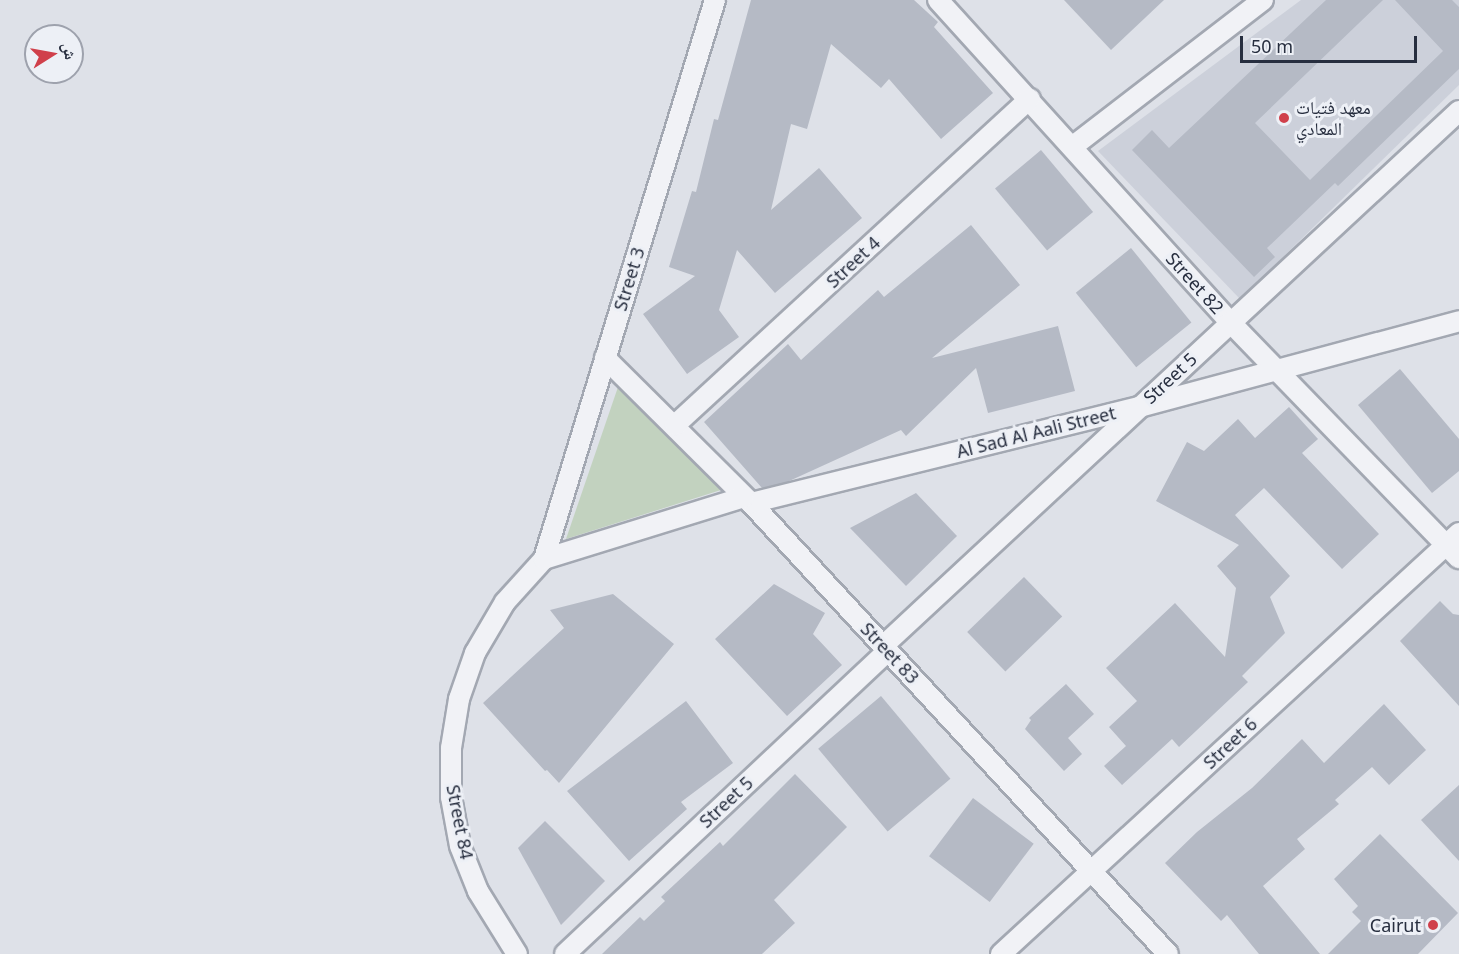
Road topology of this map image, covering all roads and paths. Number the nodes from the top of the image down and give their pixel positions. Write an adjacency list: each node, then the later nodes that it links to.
1 (715, 0): 9 (street, Street 3)
2 (938, 0): 4 (street, Street 82)
3 (1263, 0): 6 (street)
4 (1030, 99): 6 (street, Street 82); 12 (street, Street 4)
5 (1459, 111): 8 (street, Street 5)
6 (1072, 147): 8 (street, Street 82)
7 (1459, 321): 10 (street, Al Sad Al Aali Street)
8 (1230, 322): 10 (street, Street 82); 11 (street, Street 5)
9 (605, 358): 12 (street, Street 83); 15 (street, Street 3)
10 (1278, 369): 11 (street, Al Sad Al Aali Street); 14 (street, Street 82)
11 (1139, 407): 13 (street, Al Sad Al Aali Street); 16 (street, Street 5)
12 (675, 425): 13 (street, Street 83)
13 (748, 500): 15 (street, Al Sad Al Aali Street); 16 (street, Street 83)
14 (1455, 545): 17 (street, Street 6)
15 (544, 559): 18 (street, Street 84)
16 (885, 648): 17 (street, Street 83); 19 (street, Street 5)
17 (1090, 872): 20 (street, Street 6); 21 (street, Street 83)
18 (517, 954)
19 (565, 954)
20 (1001, 954)
21 (1168, 954)

